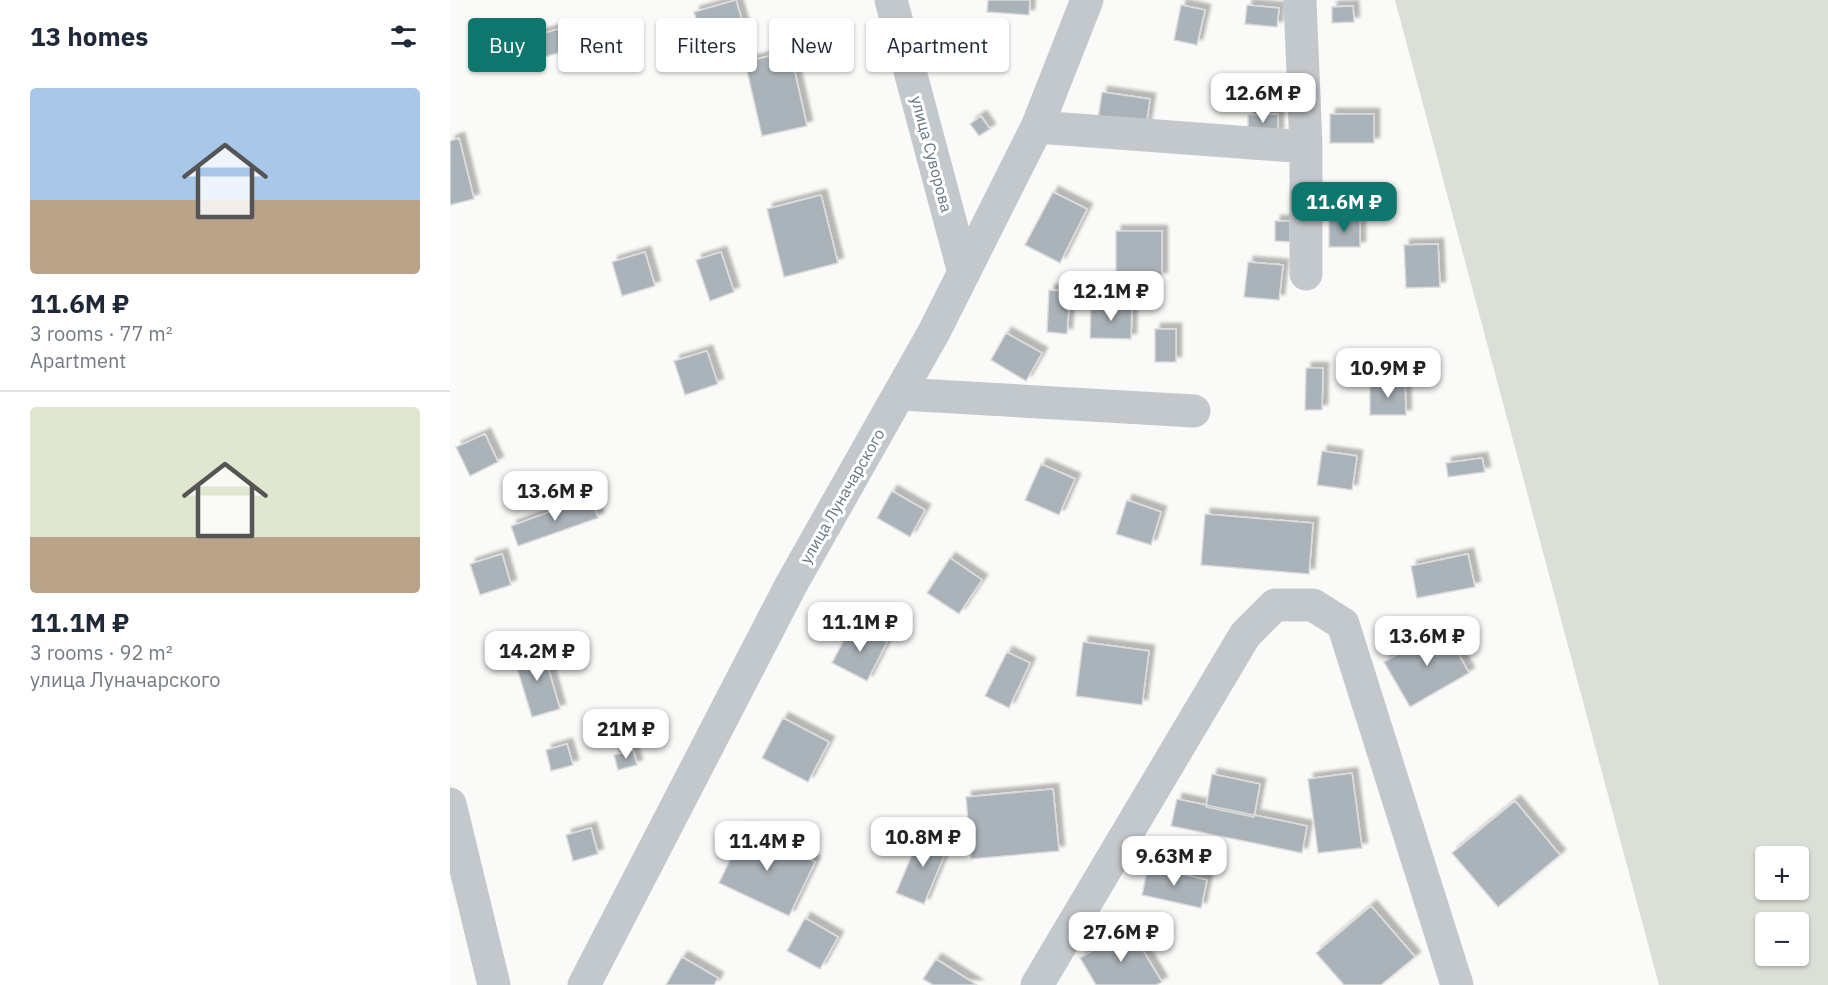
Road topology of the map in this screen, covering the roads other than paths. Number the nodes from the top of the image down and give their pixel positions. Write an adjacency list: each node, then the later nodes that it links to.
1 (891, 0): 6 (street, улица Суворова)
2 (1087, 0): 4 (street, улица Луначарского)
3 (1300, 0): 5 (street)
4 (1037, 127): 5 (street); 6 (street, улица Луначарского)
5 (1306, 147): 7 (street)
6 (964, 273): 8 (street, улица Луначарского)
7 (1306, 274)
8 (901, 394): 9 (street); 12 (street, улица Луначарского)
9 (1194, 411)
10 (450, 804): 11 (street)
11 (494, 985)
12 (584, 985)
13 (1037, 985): 14 (street)
14 (1457, 985)

